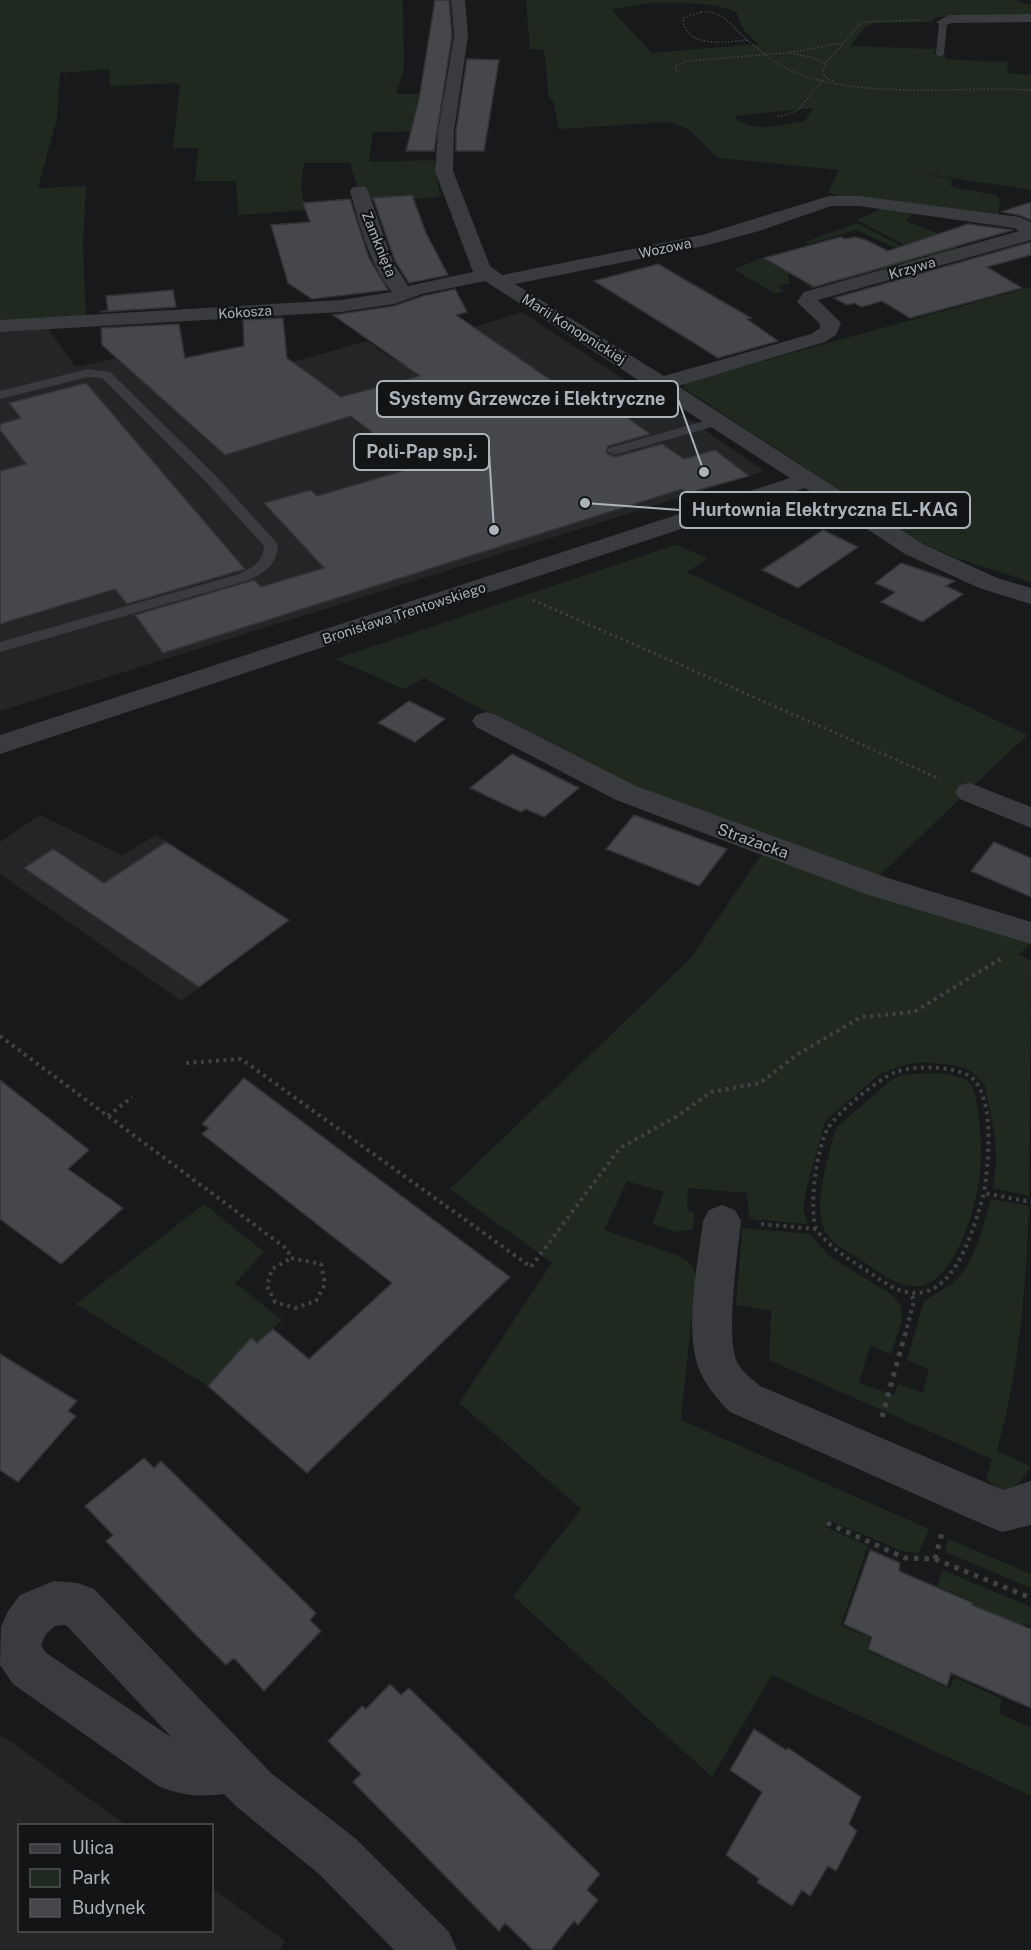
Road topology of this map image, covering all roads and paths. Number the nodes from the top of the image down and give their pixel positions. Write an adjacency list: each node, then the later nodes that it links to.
1 (458, 0): 18 (street)
2 (1031, 18): 3 (street)
3 (947, 21): 5 (path); 8 (lane)
4 (747, 40): 4 (path); 7 (path)
5 (842, 43): 6 (path); 9 (path)
6 (787, 53): 7 (path); 9 (path)
7 (766, 54): 10 (path); 12 (path)
8 (940, 54)
9 (826, 64): 11 (path)
10 (677, 72)
11 (825, 77): 12 (path); 13 (path)
12 (823, 81): 13 (path); 15 (path)
13 (836, 82): 14 (path)
14 (1031, 90)
15 (778, 117)
16 (359, 191): 19 (street, Zamknięta)
17 (829, 201): 18 (street, Wozowa); 21 (street, Krzywa)
18 (493, 279): 19 (street, Kokosza); 21 (street, Marii Konopnickiej)
19 (405, 293): 20 (street, Kokosza)
20 (0, 326)
21 (661, 384): 23 (street, Marii Konopnickiej)
22 (0, 395): 28 (lane)
23 (718, 422): 24 (lane); 25 (street, Marii Konopnickiej)
24 (614, 451)
25 (807, 480): 26 (street, Marii Konopnickiej); 30 (street, Bronisława Trentowskiego)
26 (1031, 596)
27 (532, 599): 31 (path)
28 (0, 647)
29 (486, 721): 33 (street, Strażacka)
30 (0, 745)
31 (970, 792): 32 (street)
32 (1031, 818)
33 (1031, 933)
34 (1006, 955): 36 (path)
35 (0, 1036): 38 (path)
36 (186, 1063)
37 (132, 1097): 38 (path)
38 (108, 1116): 43 (path)
39 (984, 1193): 40 (path); 42 (path); 44 (path)
40 (1031, 1202)
41 (722, 1221): 42 (path); 45 (street)
42 (816, 1229): 44 (path)
43 (291, 1258): 43 (path)
44 (911, 1294): 45 (path)
45 (872, 1454): 46 (street)
46 (1031, 1501)
47 (827, 1523): 49 (path)
48 (943, 1529): 49 (path)
49 (935, 1559): 50 (path)
50 (1031, 1598)
51 (233, 1768): 52 (street)
52 (431, 1950)

